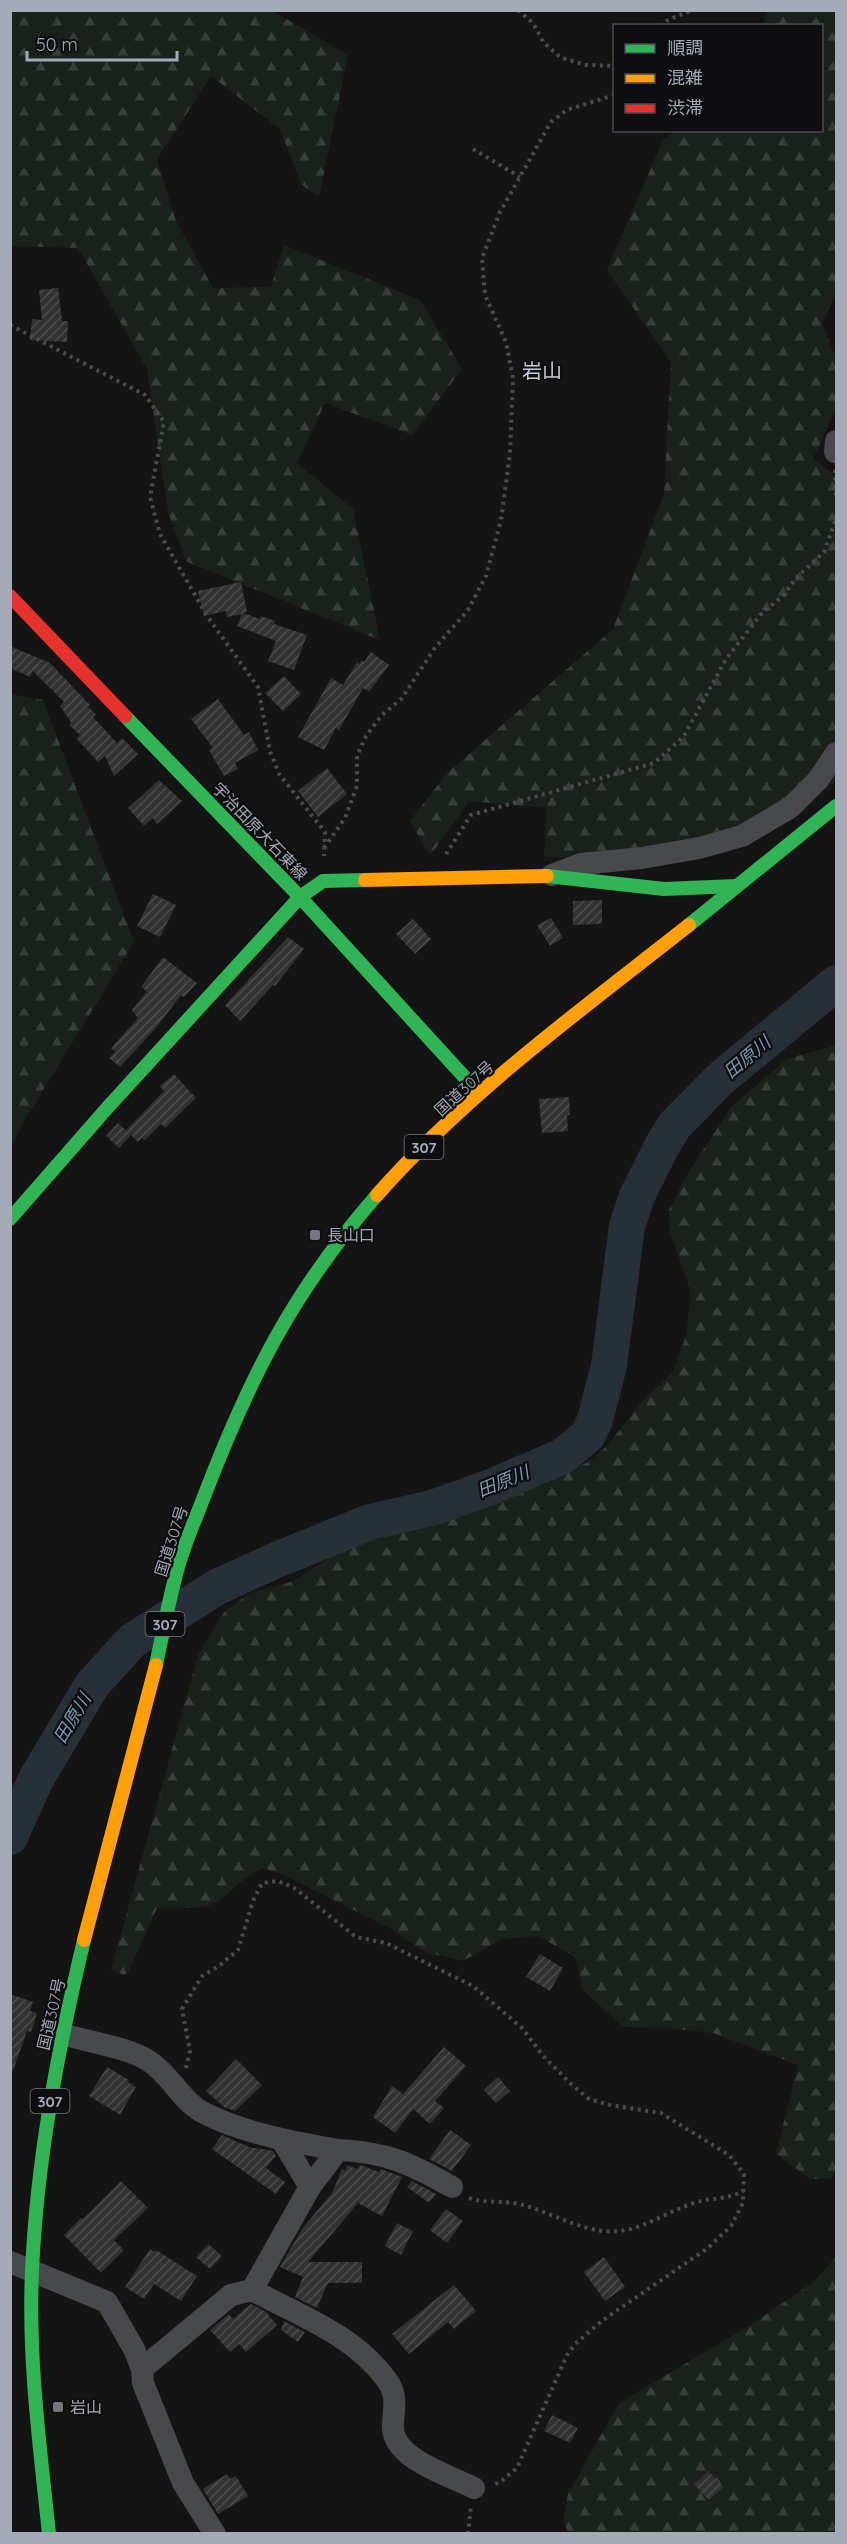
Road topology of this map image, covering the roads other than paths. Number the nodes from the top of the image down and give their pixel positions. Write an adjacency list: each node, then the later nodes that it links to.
1 (10, 596): 6 (main road, 宇治田原大石東線)
2 (837, 753): 4 (street)
3 (837, 806): 5 (main road, 国道307号 / 307)
4 (548, 876): 5 (main road); 6 (main road)
5 (736, 886): 7 (main road, 国道307号 / 307)
6 (300, 897): 7 (main road, 宇治田原大石東線); 8 (main road)
7 (479, 1093): 9 (main road, 国道307号 / 307)
8 (10, 1219)
9 (62, 2034): 10 (street); 15 (main road, 国道307号 / 307)
10 (282, 2140): 11 (street); 12 (street)
11 (338, 2150): 12 (street); 13 (street)
12 (310, 2187): 16 (street)
13 (452, 2187)
14 (10, 2262): 15 (street)
15 (32, 2272): 17 (street); 19 (main road, 国道307号 / 307)
16 (252, 2290): 17 (street); 18 (street)
17 (141, 2369): 20 (street)
18 (474, 2488)
19 (49, 2534)
20 (215, 2534)

